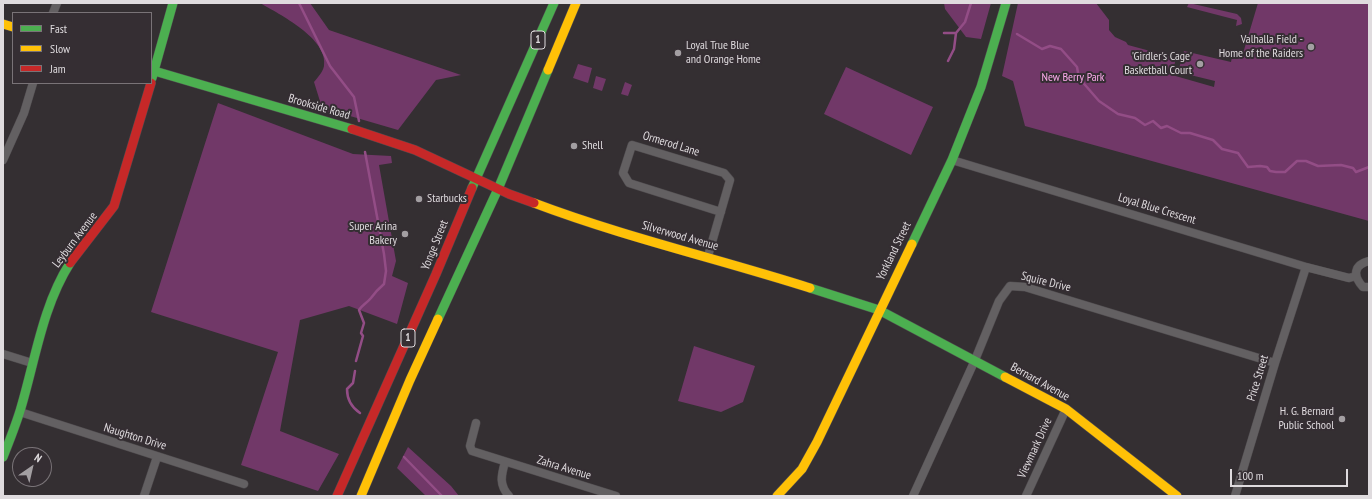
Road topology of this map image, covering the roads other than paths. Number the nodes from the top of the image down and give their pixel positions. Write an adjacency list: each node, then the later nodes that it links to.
1 (173, 3): 5 (street, Leyburn Avenue)
2 (554, 3): 10 (street, Yonge Street / 1)
3 (576, 3): 11 (street, 1)
4 (1006, 3): 9 (street, Yorkland Street)
5 (152, 71): 10 (street, Brookside Road)
6 (33, 84): 8 (street)
7 (150, 84): 21 (street, Leyburn Avenue)
8 (3, 160)
9 (952, 160): 15 (street, Loyal Blue Crescent); 18 (street, Yorkland Street)
10 (476, 179): 11 (street, Silverwood Avenue); 31 (street, Yonge Street / 1)
11 (498, 189): 13 (street, Silverwood Avenue); 32 (street, 1)
12 (721, 212): 12 (street, Ormerod Lane); 13 (street, Ormerod Lane)
13 (708, 256): 18 (street, Silverwood Avenue)
14 (1369, 261): 16 (street)
15 (1306, 267): 16 (street, Loyal Blue Crescent); 22 (street, Price Street)
16 (1356, 276): 17 (street)
17 (1369, 287)
18 (879, 310): 20 (street, Bernard Avenue); 35 (street, Yorkland Street)
19 (3, 354): 21 (street)
20 (974, 360): 22 (street, Squire Drive); 23 (street, Bernard Avenue); 36 (street, Squire Drive)
21 (32, 363): 24 (street, Leyburn Avenue)
22 (1274, 364): 39 (street, Price Street)
23 (1066, 409): 37 (street, Viewmark Drive); 38 (street, Bernard Avenue)
24 (20, 412): 26 (street, Leyburn Avenue); 27 (street, Naughton Drive)
25 (476, 423): 28 (street, Zahra Avenue)
26 (3, 457)
27 (157, 457): 29 (street, Naughton Drive); 30 (street)
28 (505, 462): 33 (street); 34 (street, Zahra Avenue)
29 (244, 484)
30 (144, 496)
31 (337, 496)
32 (361, 496)
33 (509, 496)
34 (616, 496)
35 (777, 496)
36 (913, 496)
37 (1026, 496)
38 (1176, 496)
39 (1235, 496)

